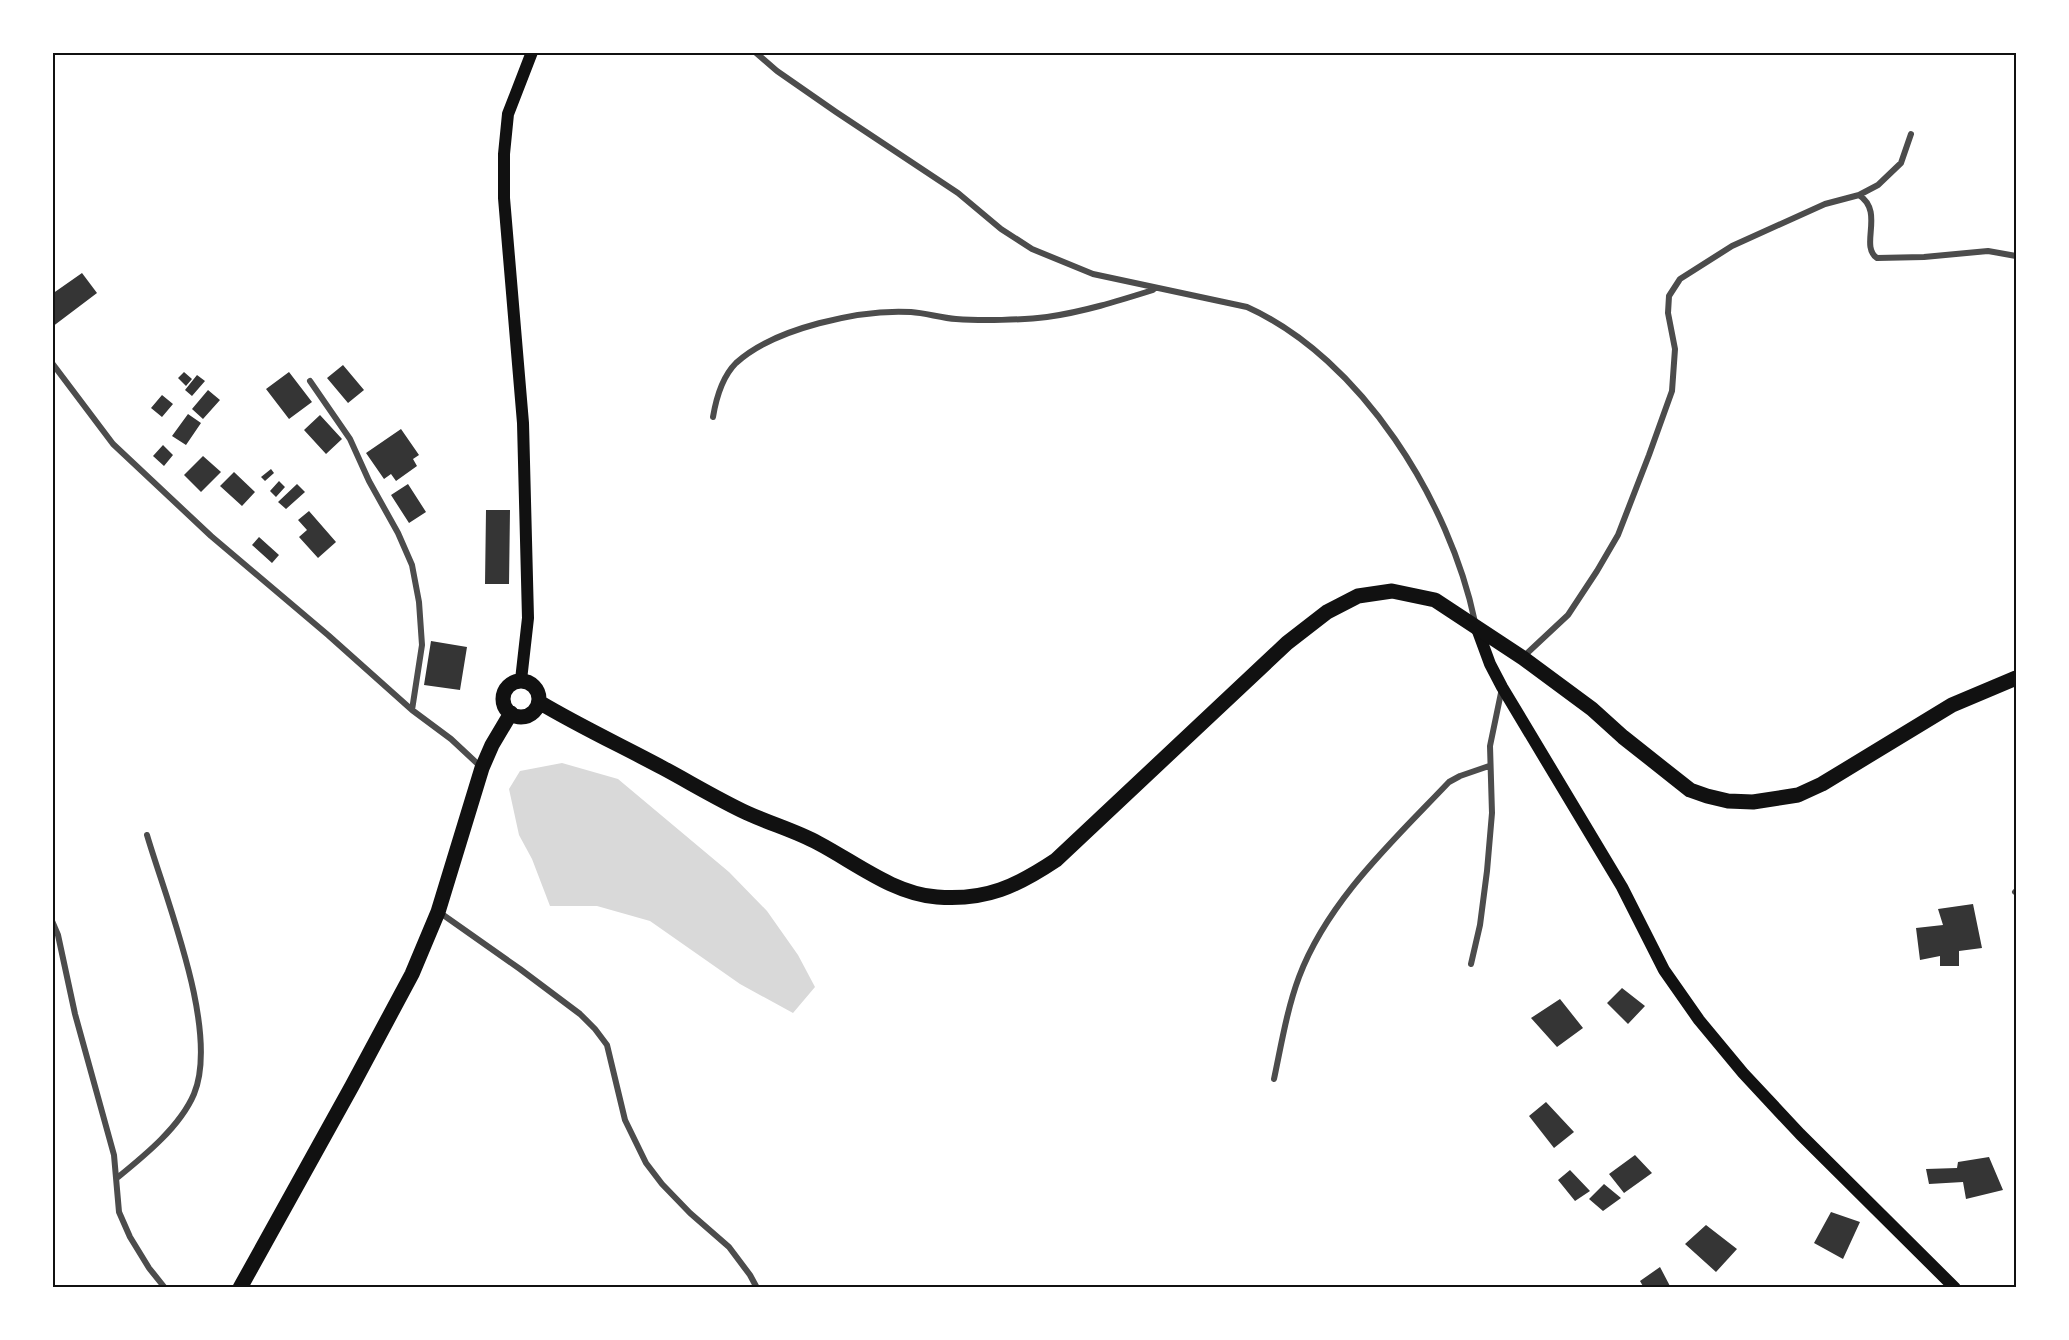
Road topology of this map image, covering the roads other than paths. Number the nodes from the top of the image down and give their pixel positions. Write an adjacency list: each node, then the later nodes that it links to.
1 (532, 52): 13 (main road)
2 (755, 52): 6 (street)
3 (1911, 135): 4 (street)
4 (1858, 195): 5 (street); 11 (street)
5 (2016, 256)
6 (1156, 289): 9 (street); 10 (street)
7 (52, 363): 16 (street)
8 (310, 381): 16 (street)
9 (713, 417)
10 (1476, 626): 11 (highway); 14 (main road); 15 (highway)
11 (1523, 658): 12 (highway)
12 (2016, 678)
13 (521, 680): 15 (highway); 17 (highway)
14 (1502, 687): 18 (street); 29 (main road)
15 (539, 702): 17 (highway)
16 (412, 710): 19 (street)
17 (511, 713): 19 (highway)
18 (1490, 766): 23 (street); 24 (street)
19 (482, 768): 21 (highway)
20 (147, 835): 25 (street)
21 (438, 912): 27 (highway); 28 (street)
22 (52, 921): 25 (street)
23 (1471, 964)
24 (1274, 1079)
25 (117, 1178): 26 (street)
26 (165, 1287)
27 (240, 1287)
28 (757, 1287)
29 (1955, 1287)

